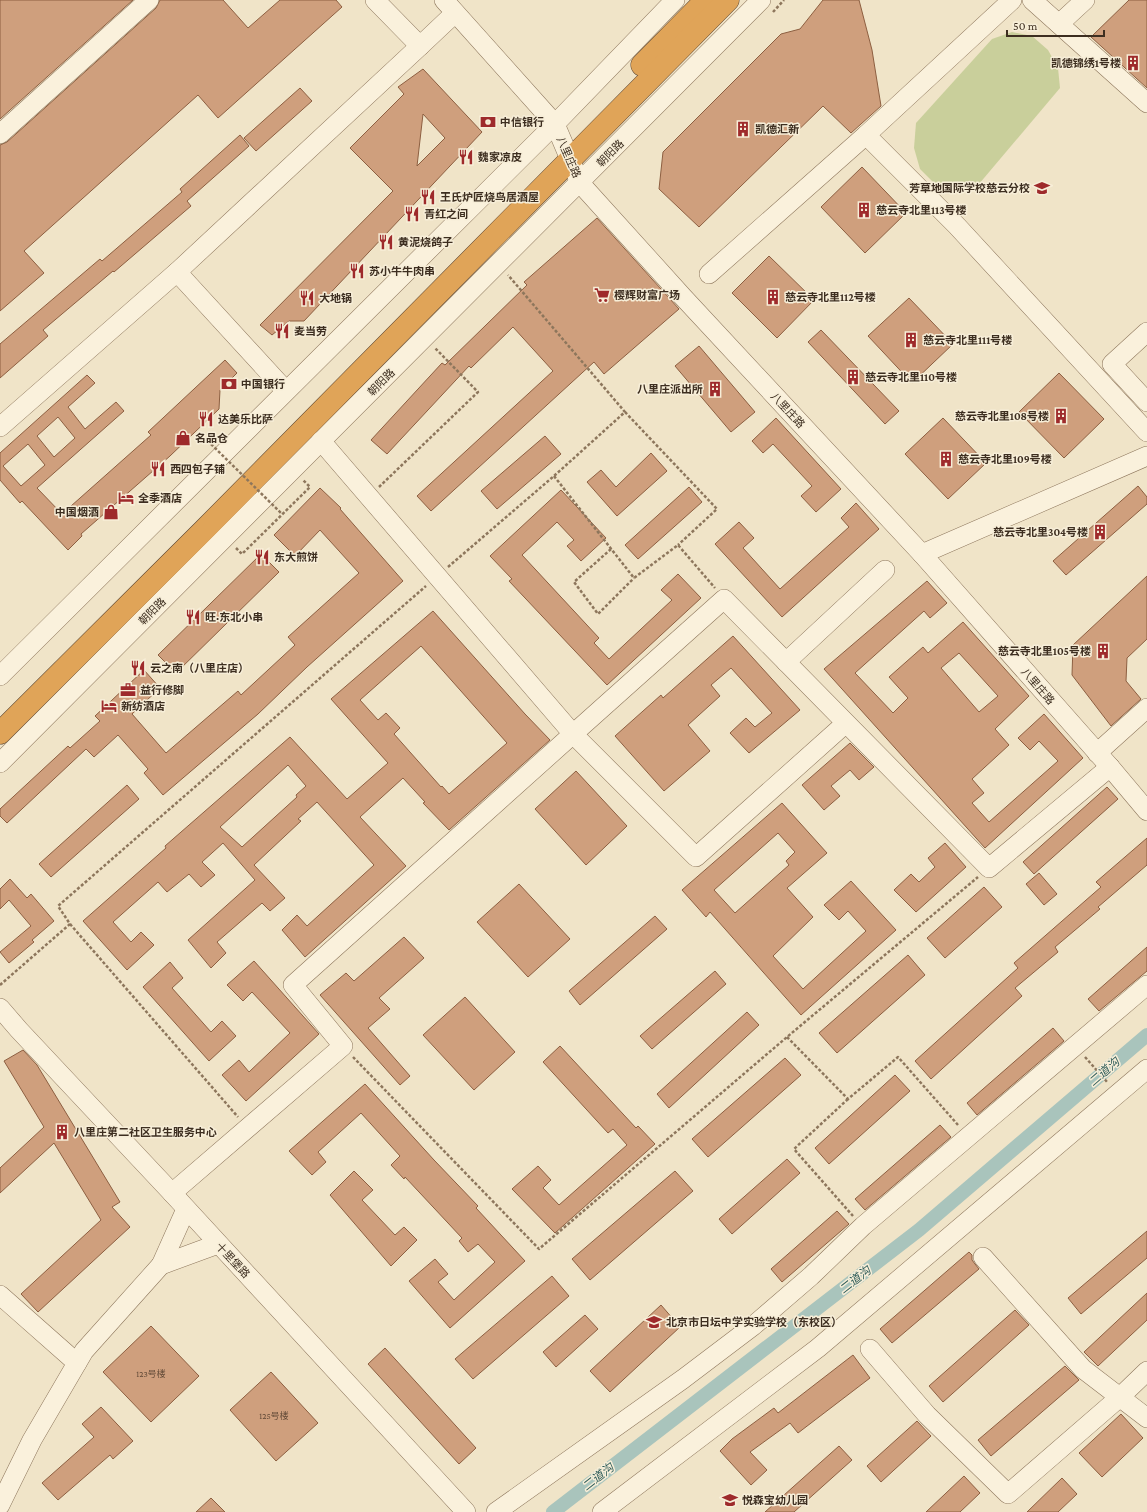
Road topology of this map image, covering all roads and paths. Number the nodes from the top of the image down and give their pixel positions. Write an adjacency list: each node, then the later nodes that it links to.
1 (149, 0): 15 (street)
2 (375, 0): 12 (street)
3 (675, 0): 14 (street)
4 (706, 0): 17 (highway, 朝阳路)
5 (728, 0): 17 (highway, 朝阳路)
6 (762, 0): 18 (street, 朝阳路)
7 (1012, 0): 16 (street)
8 (1032, 0): 11 (street)
9 (1085, 0): 11 (street)
10 (450, 6): 12 (street); 14 (street, 八里庄路)
11 (1059, 24): 13 (street)
12 (420, 46): 20 (street)
13 (1147, 103)
14 (555, 124): 17 (street, 八里庄路); 24 (street)
15 (0, 134)
16 (866, 136): 21 (street); 28 (street)
17 (567, 152): 18 (street, 八里庄路); 47 (highway, 朝阳路); 49 (highway, 朝阳路)
18 (580, 183): 19 (street, 朝阳路); 39 (street, 八里庄路)
19 (498, 264): 23 (street, 朝阳路); 26 (path)
20 (181, 268): 24 (street); 27 (street)
21 (709, 274)
22 (1147, 332): 25 (street)
23 (424, 338): 29 (street, 朝阳路); 34 (path)
24 (289, 388): 45 (street)
25 (1147, 402)
26 (625, 412): 32 (path); 36 (path)
27 (0, 427)
28 (1147, 432)
29 (321, 441): 34 (street); 52 (street, 朝阳路)
30 (211, 444): 35 (path, bridge)
31 (1147, 456): 39 (street)
32 (554, 476): 37 (path); 41 (path)
33 (310, 487): 35 (path)
34 (369, 497): 41 (street)
35 (282, 514): 38 (path)
36 (678, 545): 42 (path); 43 (path)
37 (611, 549): 42 (path); 42 (path)
38 (242, 554)
39 (922, 554): 51 (street, 八里庄路)
40 (885, 570): 44 (street)
41 (437, 576): 50 (street); 56 (path)
42 (634, 578)
43 (724, 599): 44 (street); 50 (street)
44 (786, 662): 48 (street)
45 (0, 676)
46 (1147, 708): 51 (street)
47 (0, 714)
48 (846, 723): 50 (street); 55 (street)
49 (0, 733)
50 (573, 734): 61 (street)
51 (1097, 753): 53 (street, 八里庄路)
52 (0, 763)
53 (1110, 767): 54 (street, 八里庄路); 55 (street)
54 (1147, 811)
55 (989, 868): 60 (path)
56 (70, 924): 57 (path); 66 (path)
57 (0, 985)
58 (1147, 985): 62 (street)
59 (0, 1008): 68 (street, 十里堡路)
60 (787, 1037): 61 (path); 65 (path)
61 (343, 1046): 66 (street)
62 (1075, 1046): 64 (path); 67 (street)
63 (1147, 1069): 64 (street)
64 (1118, 1095): 83 (street)
65 (848, 1099): 67 (path); 70 (path)
66 (248, 1128): 68 (street)
67 (969, 1136): 70 (street)
68 (172, 1193): 69 (street, 十里堡路)
69 (186, 1209): 71 (street, 十里堡路); 73 (street)
70 (863, 1226): 82 (street)
71 (218, 1244): 73 (street); 81 (street, 十里堡路)
72 (982, 1257): 78 (street)
73 (161, 1265): 76 (street)
74 (0, 1295): 76 (street)
75 (870, 1349): 78 (street)
76 (77, 1363): 80 (street)
77 (1147, 1371): 78 (street)
78 (1120, 1397): 79 (street)
79 (1147, 1418)
80 (0, 1504)
81 (466, 1512)
82 (496, 1512)
83 (602, 1512)

